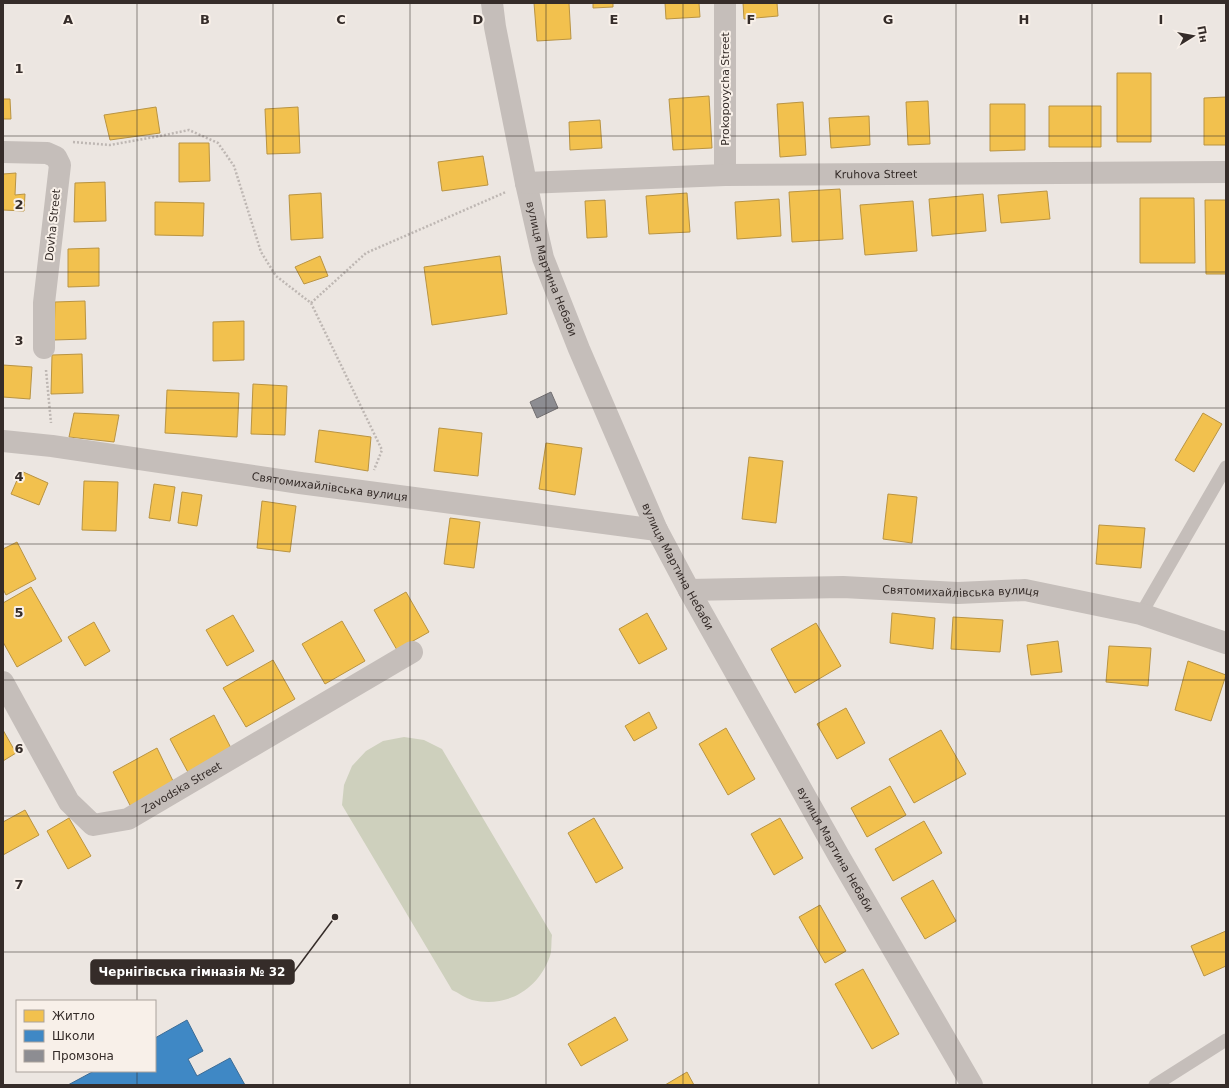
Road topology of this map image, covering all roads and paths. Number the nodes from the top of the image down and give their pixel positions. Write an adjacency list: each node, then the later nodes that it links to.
1 (492, 3): 7 (street, вулиця Мартина Небаби)
2 (725, 3): 6 (street, Prokopovycha Street)
3 (70, 142): 8 (path)
4 (3, 152): 9 (street, Dovha Street)
5 (1226, 172): 6 (street, Kruhova Street)
6 (725, 175): 7 (street, Kruhova Street)
7 (526, 183): 8 (path); 14 (street, вулиця Мартина Небаби)
8 (311, 304): 13 (path)
9 (44, 348): 11 (path)
10 (3, 441): 11 (street, Святомихайлівська вулиця)
11 (52, 446): 13 (street, Святомихайлівська вулиця)
12 (1226, 467): 16 (lane)
13 (370, 492): 14 (street, Святомихайлівська вулиця)
14 (657, 530): 15 (street, вулиця Мартина Небаби)
15 (689, 590): 16 (street, Святомихайлівська вулиця); 21 (street, вулиця Мартина Небаби)
16 (1141, 614): 17 (street, Святомихайлівська вулиця)
17 (1226, 643)
18 (412, 652): 19 (street, Zavodska Street)
19 (3, 682)
20 (1226, 1040): 22 (lane)
21 (972, 1085)
22 (1155, 1085)

